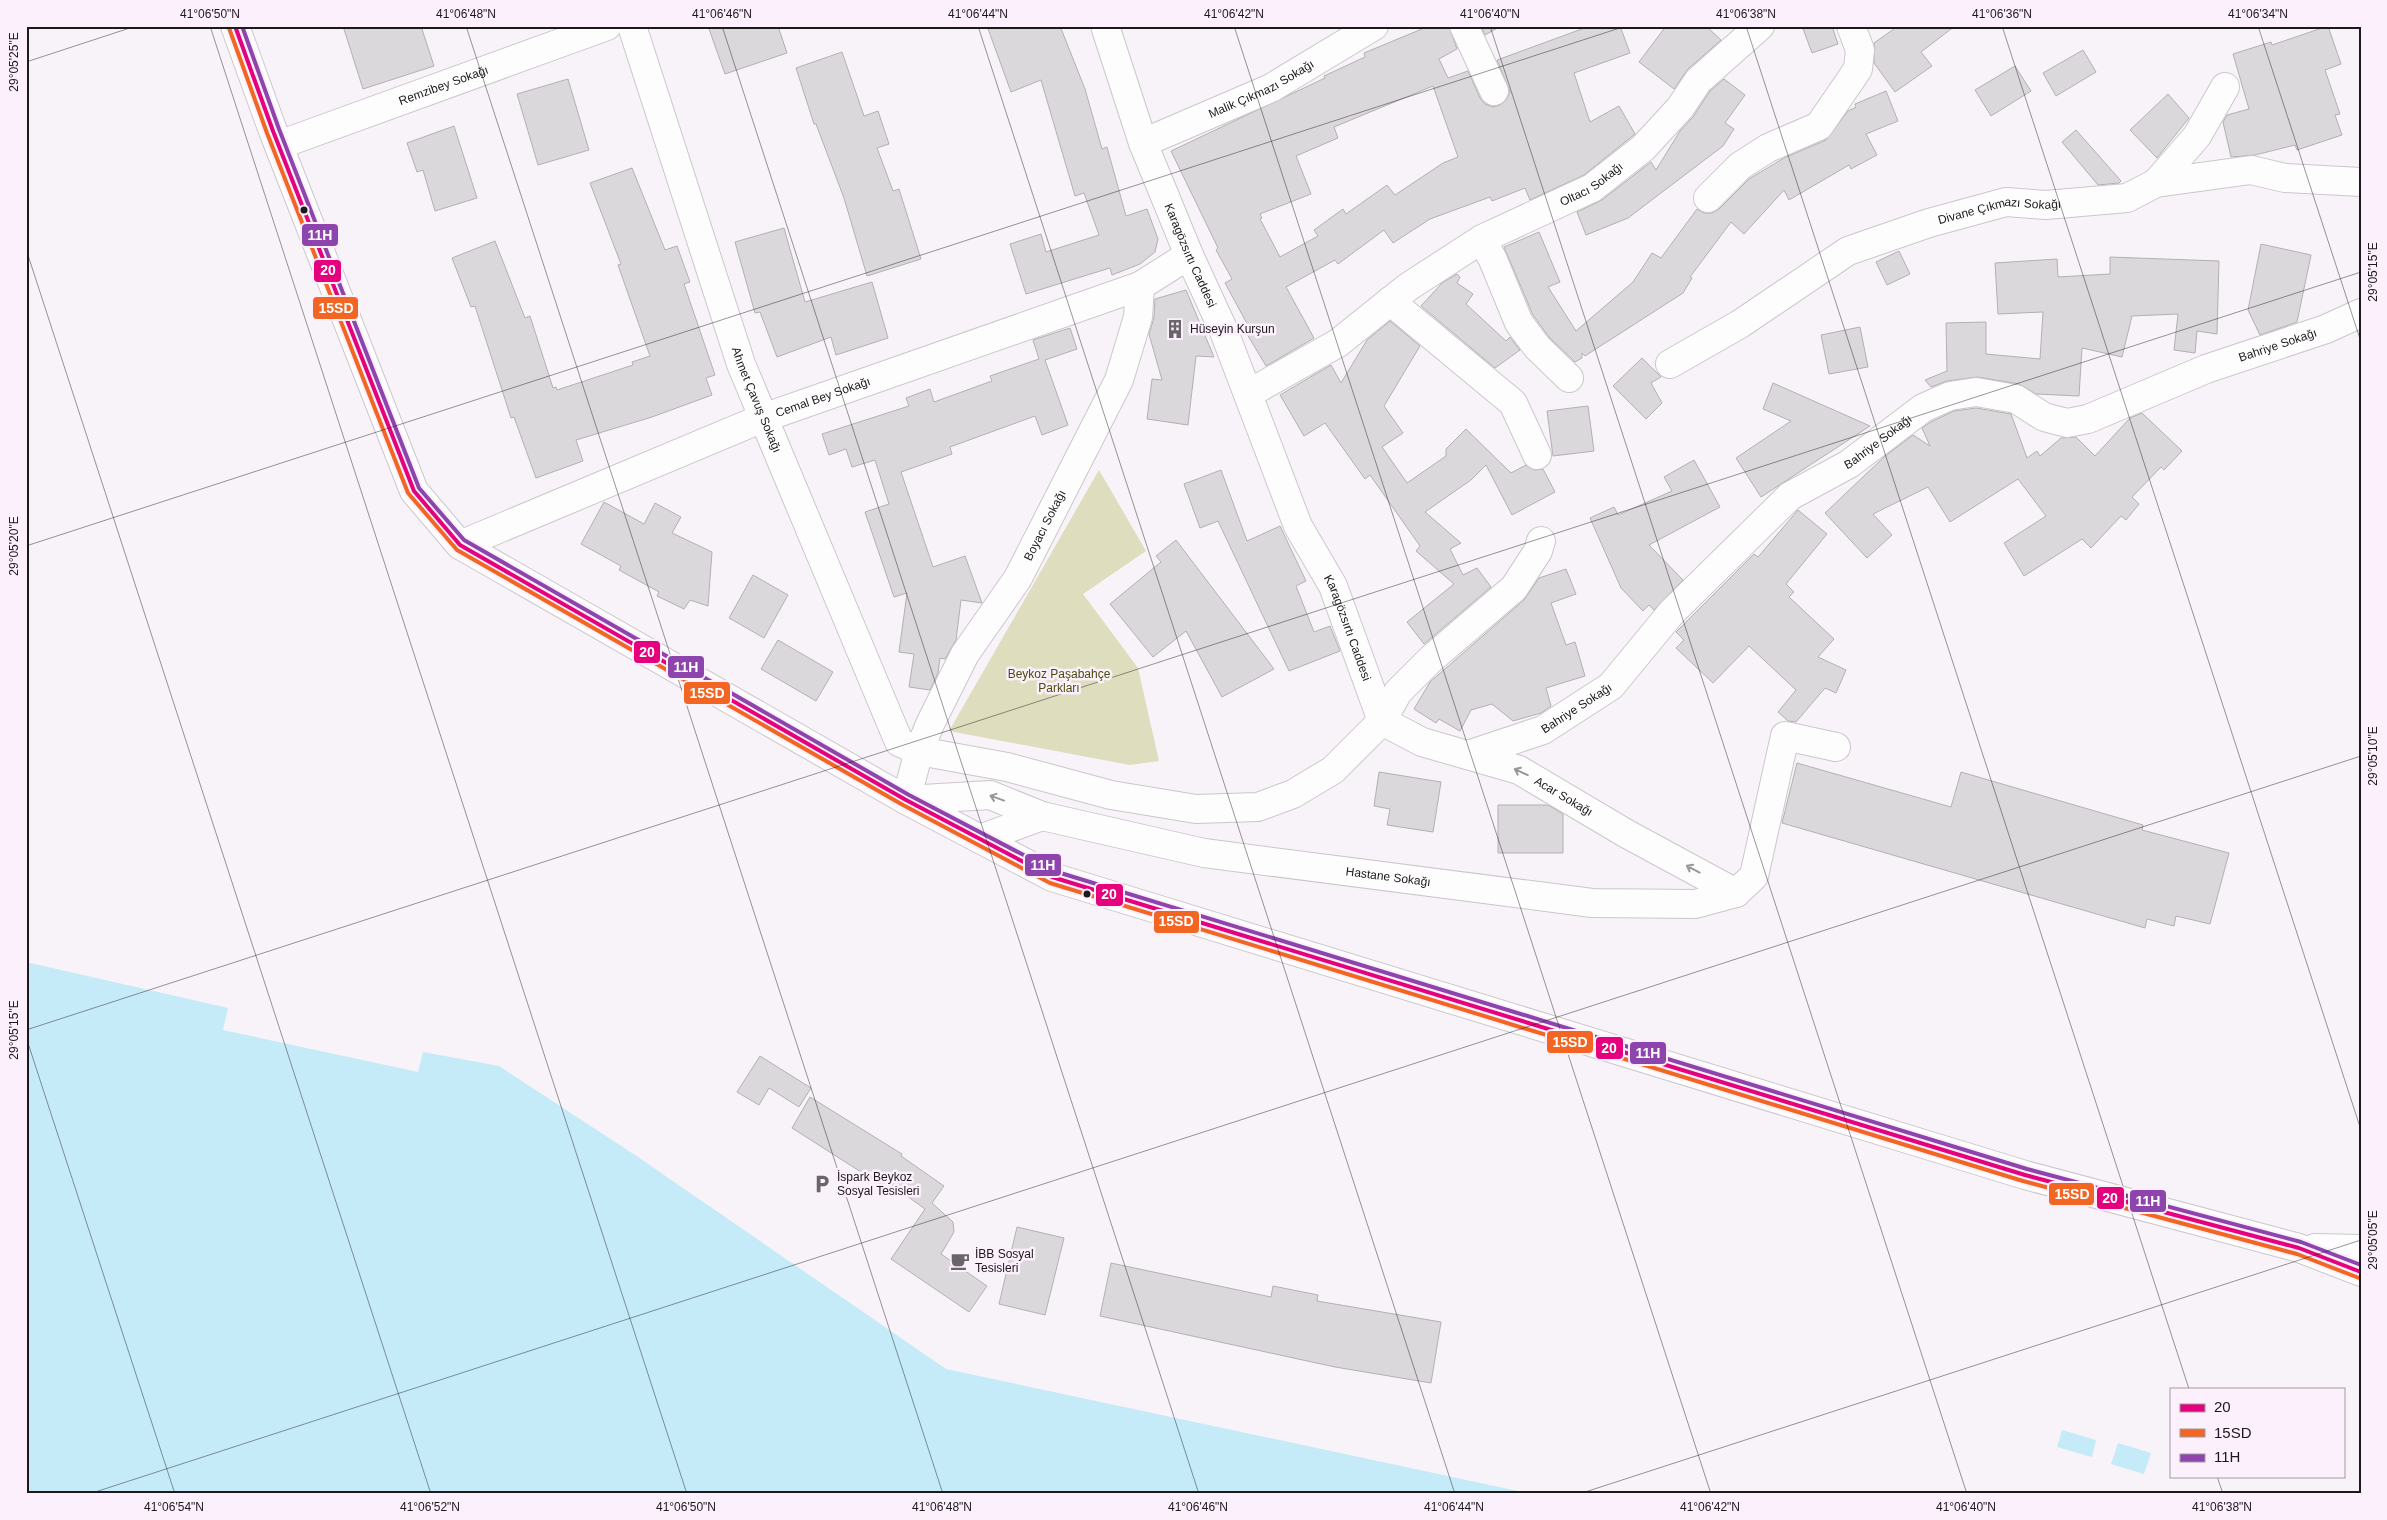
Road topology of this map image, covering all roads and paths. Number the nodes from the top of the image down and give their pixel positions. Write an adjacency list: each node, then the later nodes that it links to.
1 (235, 26): 12 (street)
2 (607, 26): 12 (street, Remzibey Sokağı)
3 (632, 26): 24 (street, Ahmet Çavuş Sokağı)
4 (1105, 26): 11 (street, Karagözsırtı Caddesi)
5 (1374, 26): 11 (street, Malik Çıkmazı Sokağı)
6 (1464, 26): 10 (street)
7 (1760, 26): 16 (street, Oltacı Sokağı)
8 (1851, 26): 15 (street)
9 (2225, 87): 14 (street)
10 (1494, 91)
11 (1143, 143): 17 (street, Karagözsırtı Caddesi)
12 (279, 145): 27 (street)
13 (2361, 182): 14 (street, Divane Çıkmazı Sokağı)
14 (2156, 183): 21 (street, Divane Çıkmazı Sokağı)
15 (1708, 198)
16 (1482, 239): 19 (street, Oltacı Sokağı); 22 (street)
17 (1189, 255): 18 (street, Cemal Bey Sokağı); 23 (street, Karagözsırtı Caddesi)
18 (1140, 286): 24 (street, Cemal Bey Sokağı); 30 (street, Boyacı Sokağı)
19 (1390, 301): 23 (street, Oltacı Sokağı); 25 (street)
20 (2361, 312): 31 (street, Bahriye Sokağı)
21 (1670, 364)
22 (1569, 378)
23 (1248, 394): 28 (street, Karagözsırtı Caddesi)
24 (763, 418): 27 (street, Cemal Bey Sokağı); 30 (street, Ahmet Çavuş Sokağı)
25 (1537, 455)
26 (1542, 541): 28 (street)
27 (460, 545): 32 (street)
28 (1382, 721): 30 (street); 31 (street, Acar Sokağı)
29 (1836, 746): 35 (street)
30 (919, 751): 32 (street)
31 (1468, 756): 35 (street, Acar Sokağı, one-way to 31)
32 (906, 800): 33 (street, Hastane Sokağı, one-way to 32); 34 (street)
33 (1042, 816): 34 (street); 35 (street, Hastane Sokağı)
34 (980, 839): 36 (street)
35 (1736, 893)
36 (2298, 1248): 37 (street); 38 (street)
37 (2361, 1249)
38 (2361, 1272)

